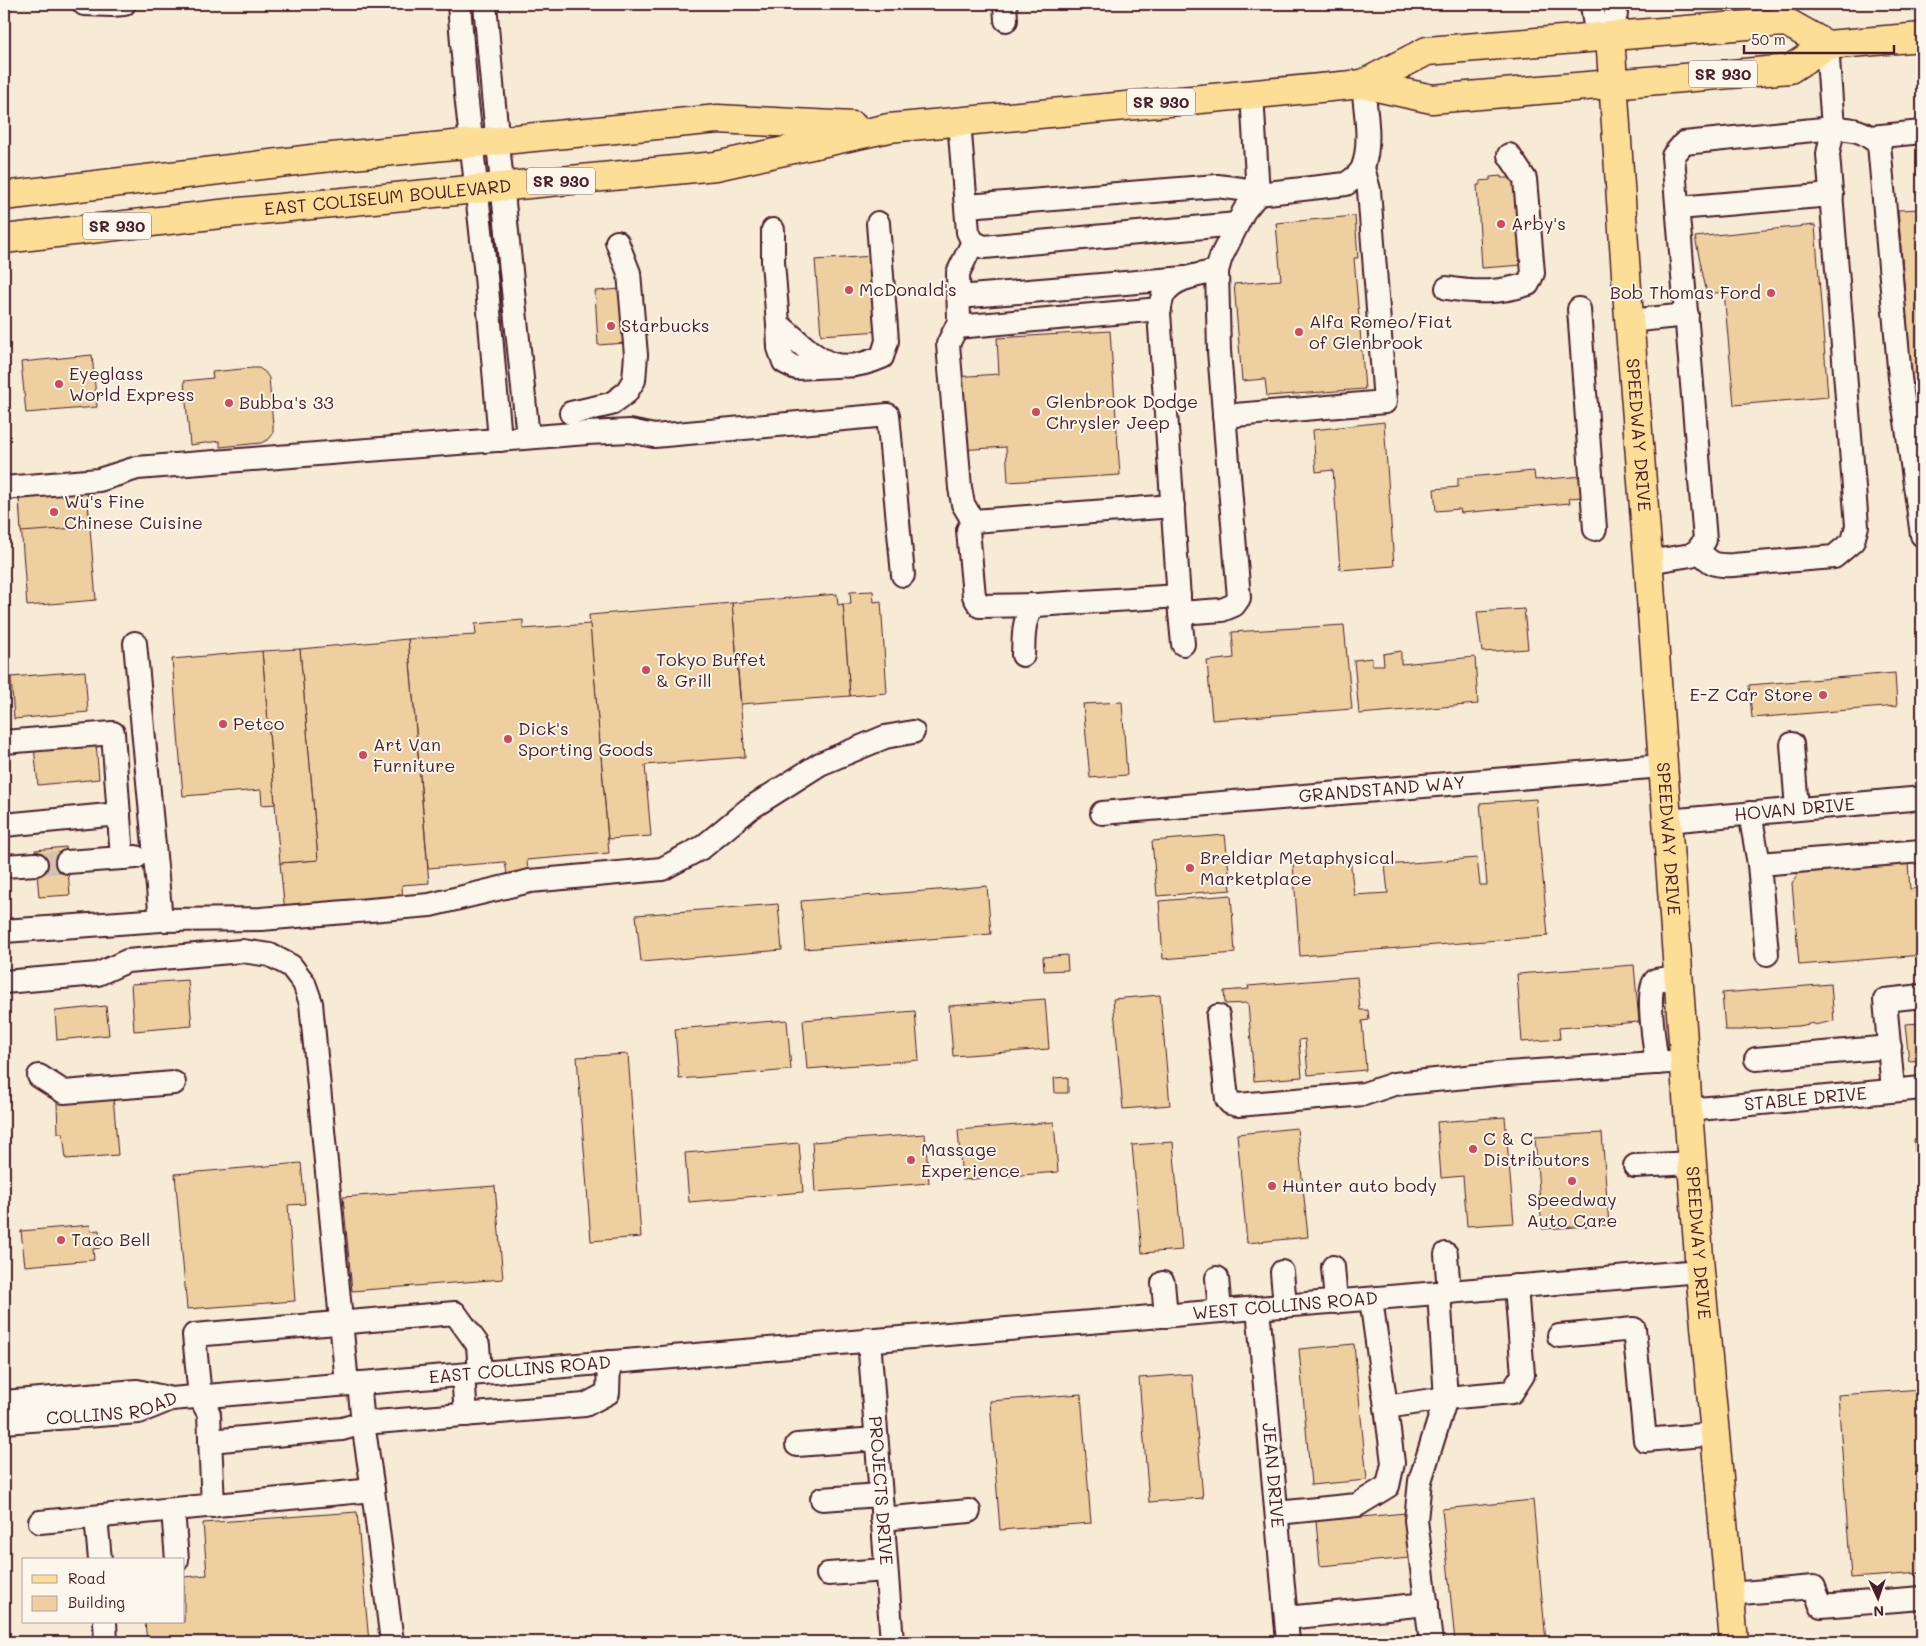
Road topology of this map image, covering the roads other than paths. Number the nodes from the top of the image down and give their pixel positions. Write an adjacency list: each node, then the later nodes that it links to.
1 (84, 4): 2 (street)
2 (124, 4)
3 (460, 4): 19 (street)
4 (485, 4): 18 (street)
5 (1592, 4): 7 (street)
6 (1615, 4): 7 (street)
7 (1610, 36): 9 (main road, SR 930); 10 (main road, SPEEDWAY DRIVE); 11 (main road, EAST COLISEUM BOULEVARD / SR 930)
8 (1922, 38): 9 (main road, SR 930)
9 (1827, 45): 10 (main road, SR 930); 15 (street)
10 (1612, 83): 11 (main road, EAST COLISEUM BOULEVARD / SR 930); 42 (main road, SPEEDWAY DRIVE)
11 (1363, 84): 12 (main road, EAST COLISEUM BOULEVARD / SR 930); 21 (street)
12 (1252, 94): 13 (main road, EAST COLISEUM BOULEVARD / SR 930); 24 (street)
13 (959, 121): 14 (main road, EAST COLISEUM BOULEVARD / SR 930); 27 (street)
14 (889, 128): 18 (main road, EAST COLISEUM BOULEVARD / SR 930); 22 (main road, EAST COLISEUM BOULEVARD / SR 930)
15 (1833, 128): 17 (street); 25 (street); 28 (street)
16 (1922, 132): 17 (street)
17 (1871, 137): 52 (street)
18 (498, 141): 19 (main road, EAST COLISEUM BOULEVARD / SR 930); 22 (street)
19 (471, 143): 23 (street); 26 (main road, EAST COLISEUM BOULEVARD / SR 930)
20 (1509, 155): 37 (street)
21 (1363, 168): 24 (street); 45 (street)
22 (503, 186): 23 (main road, EAST COLISEUM BOULEVARD / SR 930); 46 (street)
23 (476, 189): 32 (main road, EAST COLISEUM BOULEVARD / SR 930); 47 (street)
24 (1258, 194): 27 (street); 30 (street)
25 (1832, 195): 28 (street); 53 (street)
26 (4, 196)
27 (967, 206): 34 (street)
28 (1678, 208): 41 (street)
29 (878, 223): 31 (street)
30 (1237, 224): 34 (street); 35 (street)
31 (773, 230)
32 (4, 239)
33 (617, 242): 44 (street)
34 (972, 242): 38 (street)
35 (1217, 271): 36 (street); 45 (street)
36 (1186, 278): 38 (street); 39 (street)
37 (1447, 288)
38 (958, 297): 43 (street)
39 (1160, 309): 43 (street); 49 (street)
40 (1579, 309): 51 (street)
41 (1686, 315): 42 (street); 53 (street)
42 (1629, 321): 54 (main road, SPEEDWAY DRIVE)
43 (957, 327): 50 (street)
44 (571, 413)
45 (1224, 416): 56 (street)
46 (528, 437): 47 (street); 55 (street)
47 (500, 440): 48 (street)
48 (4, 488)
49 (1173, 506): 50 (street); 56 (street)
50 (973, 522): 57 (street)
51 (1595, 529)
52 (1922, 535)
53 (1698, 550): 54 (street)
54 (1648, 562): 64 (main road, SPEEDWAY DRIVE)
55 (903, 575)
56 (1180, 604): 57 (street); 59 (street)
57 (1036, 605): 60 (street)
58 (135, 643): 73 (street)
59 (1183, 644)
60 (1023, 655)
61 (913, 732): 79 (street)
62 (4, 742): 69 (street)
63 (1792, 744): 66 (street)
64 (1662, 766): 67 (street, GRANDSTAND WAY); 70 (main road, SPEEDWAY DRIVE)
65 (1922, 798): 66 (street, HOVAN DRIVE)
66 (1797, 809): 68 (street, HOVAN DRIVE)
67 (1102, 813)
68 (1750, 813): 70 (street, HOVAN DRIVE); 77 (street)
69 (119, 814): 71 (street); 74 (street)
70 (1667, 821): 82 (main road, SPEEDWAY DRIVE)
71 (4, 825)
72 (1922, 851): 77 (street)
73 (155, 856): 74 (street); 79 (street)
74 (122, 858): 75 (street)
75 (67, 862)
76 (36, 864): 78 (street)
77 (1759, 864): 81 (street)
78 (4, 866)
79 (161, 920): 80 (street)
80 (4, 931)
81 (1767, 954)
82 (1678, 977): 88 (main road, SPEEDWAY DRIVE); 89 (street)
83 (4, 982): 111 (street)
84 (1922, 996): 86 (street)
85 (1218, 1016): 89 (street)
86 (1890, 1047): 87 (street); 93 (street)
87 (1756, 1059)
88 (1684, 1061): 89 (street); 94 (main road, SPEEDWAY DRIVE)
89 (1657, 1063)
90 (39, 1076): 91 (street)
91 (174, 1083)
92 (1922, 1088): 93 (street, STABLE DRIVE)
93 (1893, 1090): 94 (street, STABLE DRIVE)
94 (1688, 1110): 95 (main road, SPEEDWAY DRIVE)
95 (1692, 1163): 96 (street); 99 (main road, SPEEDWAY DRIVE)
96 (1635, 1166)
97 (1446, 1254): 104 (street)
98 (1333, 1267): 106 (street)
99 (1700, 1271): 103 (street, WEST COLLINS ROAD); 125 (main road, SPEEDWAY DRIVE)
100 (1282, 1272): 107 (street)
101 (1217, 1278): 109 (street)
102 (1162, 1282): 110 (street)
103 (1516, 1286): 104 (street, WEST COLLINS ROAD); 118 (street)
104 (1444, 1293): 105 (street, WEST COLLINS ROAD); 118 (street)
105 (1371, 1298): 106 (street, WEST COLLINS ROAD); 121 (street)
106 (1336, 1302): 107 (street, WEST COLLINS ROAD)
107 (1285, 1306): 108 (street, WEST COLLINS ROAD)
108 (1258, 1308): 109 (street, WEST COLLINS ROAD); 135 (street, JEAN DRIVE)
109 (1220, 1311): 110 (street, WEST COLLINS ROAD)
110 (1166, 1316): 113 (street, WEST COLLINS ROAD)
111 (340, 1323): 115 (street); 116 (street); 117 (street)
112 (1559, 1336): 125 (street)
113 (869, 1340): 114 (street, EAST COLLINS ROAD); 126 (street, PROJECTS DRIVE)
114 (609, 1362): 115 (street, EAST COLLINS ROAD); 122 (street)
115 (472, 1374): 116 (street, EAST COLLINS ROAD); 122 (street)
116 (353, 1384): 117 (street, EAST COLLINS ROAD); 124 (street)
117 (200, 1397): 119 (street, EAST COLLINS ROAD); 127 (street)
118 (1446, 1398): 121 (street); 145 (street)
119 (171, 1399): 120 (street, COLLINS ROAD); 123 (street, COLLINS ROAD)
120 (4, 1402)
121 (1386, 1407): 135 (street)
122 (466, 1415): 124 (street)
123 (4, 1422)
124 (363, 1423): 127 (street); 129 (street)
125 (1715, 1434): 143 (main road, SPEEDWAY DRIVE)
126 (876, 1439): 128 (street); 130 (street, PROJECTS DRIVE)
127 (210, 1441): 132 (street)
128 (797, 1445)
129 (374, 1490): 132 (street); 149 (street)
130 (880, 1495): 131 (street); 137 (street, PROJECTS DRIVE)
131 (822, 1499)
132 (213, 1506): 133 (street)
133 (173, 1510): 136 (street); 140 (street)
134 (969, 1511): 137 (street)
135 (1277, 1513): 146 (street, JEAN DRIVE)
136 (96, 1517): 138 (street); 139 (street)
137 (882, 1519): 141 (street, PROJECTS DRIVE)
138 (40, 1522)
139 (100, 1558)
140 (177, 1558)
141 (886, 1570): 142 (street); 150 (street, PROJECTS DRIVE)
142 (828, 1574)
143 (1729, 1594): 144 (street); 153 (main road, SPEEDWAY DRIVE)
144 (1922, 1598)
145 (1427, 1604): 146 (street); 152 (street)
146 (1286, 1618): 151 (street, JEAN DRIVE)
147 (105, 1624): 148 (street)
148 (106, 1642)
149 (392, 1642)
150 (892, 1642)
151 (1288, 1642)
152 (1431, 1642)
153 (1734, 1642)

